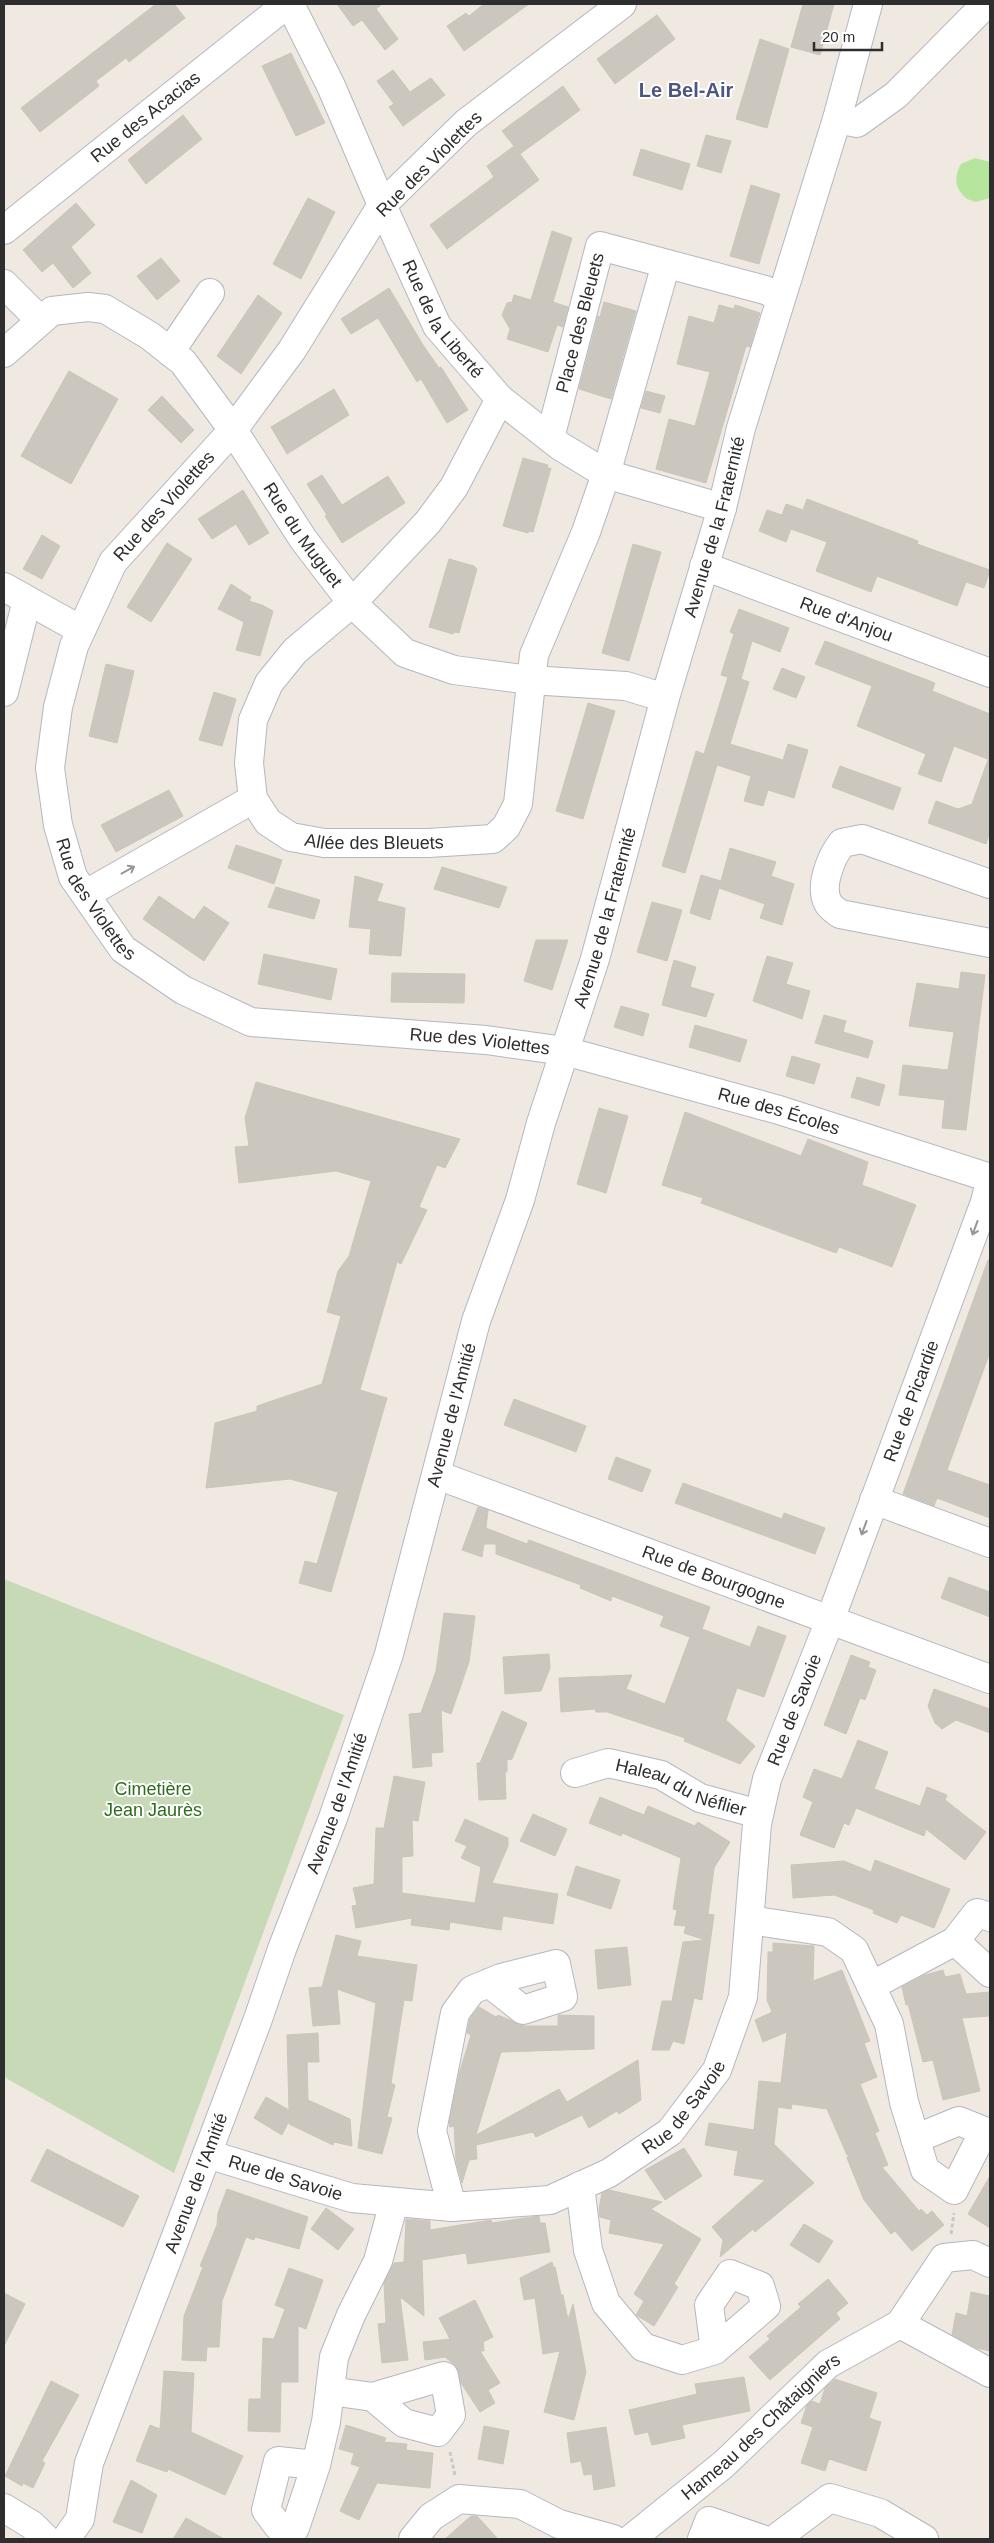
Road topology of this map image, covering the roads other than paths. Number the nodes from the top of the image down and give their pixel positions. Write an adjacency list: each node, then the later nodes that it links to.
1 (288, 4): 6 (street, Rue de la Liberté); 7 (street, Rue des Acacias)
2 (622, 4): 6 (street, Rue des Violettes)
3 (868, 4): 5 (street, Avenue de la Fraternité)
4 (986, 4): 5 (street)
5 (837, 119): 11 (street, Avenue de la Fraternité)
6 (382, 205): 15 (street, Rue de la Liberté); 16 (street, Rue des Violettes)
7 (4, 230)
8 (666, 264): 11 (street, Place des Bleuets); 17 (street, Place des Bleuets); 18 (street)
9 (4, 284): 12 (street)
10 (210, 293): 13 (street)
11 (782, 297): 19 (street, Avenue de la Fraternité)
12 (40, 320): 13 (street, Rue du Muguet); 14 (street, Rue du Muguet)
13 (170, 352): 16 (street, Rue du Muguet)
14 (4, 353)
15 (500, 399): 17 (street, Rue de la Liberté); 22 (street, Allée des Bleuets)
16 (233, 430): 22 (street, Rue du Muguet); 23 (street, Rue des Violettes)
17 (550, 438): 18 (street, Rue de la Liberté)
18 (606, 474): 19 (street, Rue de la Liberté); 25 (street, Allée des Bleuets)
19 (722, 508): 20 (street, Avenue de la Fraternité)
20 (704, 566): 24 (street, Rue d'Anjou); 27 (street, Avenue de la Fraternité)
21 (15, 593): 23 (street); 26 (street)
22 (352, 603): 25 (street, Rue du Muguet); 28 (street, Allée des Bleuets)
23 (81, 630): 30 (street, Rue des Violettes)
24 (990, 673)
25 (530, 680): 27 (street, Rue du Muguet); 28 (street, Allée des Bleuets)
26 (4, 692)
27 (665, 698): 32 (street, Avenue de la Fraternité)
28 (253, 800): 30 (street, one-way to 28)
29 (990, 884): 31 (street)
30 (86, 894): 32 (street, Rue des Violettes)
31 (990, 943)
32 (565, 1051): 33 (street, Rue des Écoles); 35 (street, Avenue de l'Amitié)
33 (990, 1178)
34 (990, 1182): 36 (street, Rue de Picardie, one-way to 36)
35 (436, 1475): 38 (street, Rue de Bourgogne); 49 (street, Avenue de l'Amitié)
36 (874, 1500): 37 (street); 38 (street, Rue de Picardie, one-way to 38)
37 (990, 1543)
38 (830, 1620): 39 (street, Rue de Bourgogne); 41 (street, Rue de Savoie)
39 (990, 1679)
40 (575, 1773): 41 (street, Haleau du Néflier)
41 (759, 1814): 43 (street, Rue de Savoie)
42 (990, 1918): 44 (street)
43 (750, 1920): 47 (street); 50 (street, Rue de Savoie)
44 (955, 1941): 45 (street); 47 (street)
45 (990, 1973)
46 (489, 1983): 52 (street)
47 (871, 1986): 48 (street)
48 (915, 2139): 48 (street)
49 (207, 2154): 51 (street, Rue de Savoie); 62 (street, Avenue de l'Amitié)
50 (580, 2186): 52 (street, Rue de Savoie); 55 (street)
51 (394, 2202): 52 (street, Rue de Savoie); 57 (street)
52 (452, 2207)
53 (990, 2263): 54 (street, Hameau des Châtaigniers)
54 (900, 2324): 56 (street); 65 (street, Hameau des Châtaigniers)
55 (716, 2350)
56 (990, 2373)
57 (330, 2390): 58 (street); 59 (street)
58 (373, 2397): 58 (street)
59 (316, 2465)
60 (4, 2508): 61 (street)
61 (46, 2539)
62 (66, 2539)
63 (413, 2539): 64 (street)
64 (613, 2539)
65 (631, 2539)
66 (702, 2539): 67 (street)
67 (762, 2539)
68 (775, 2539): 69 (street)
69 (924, 2539)

